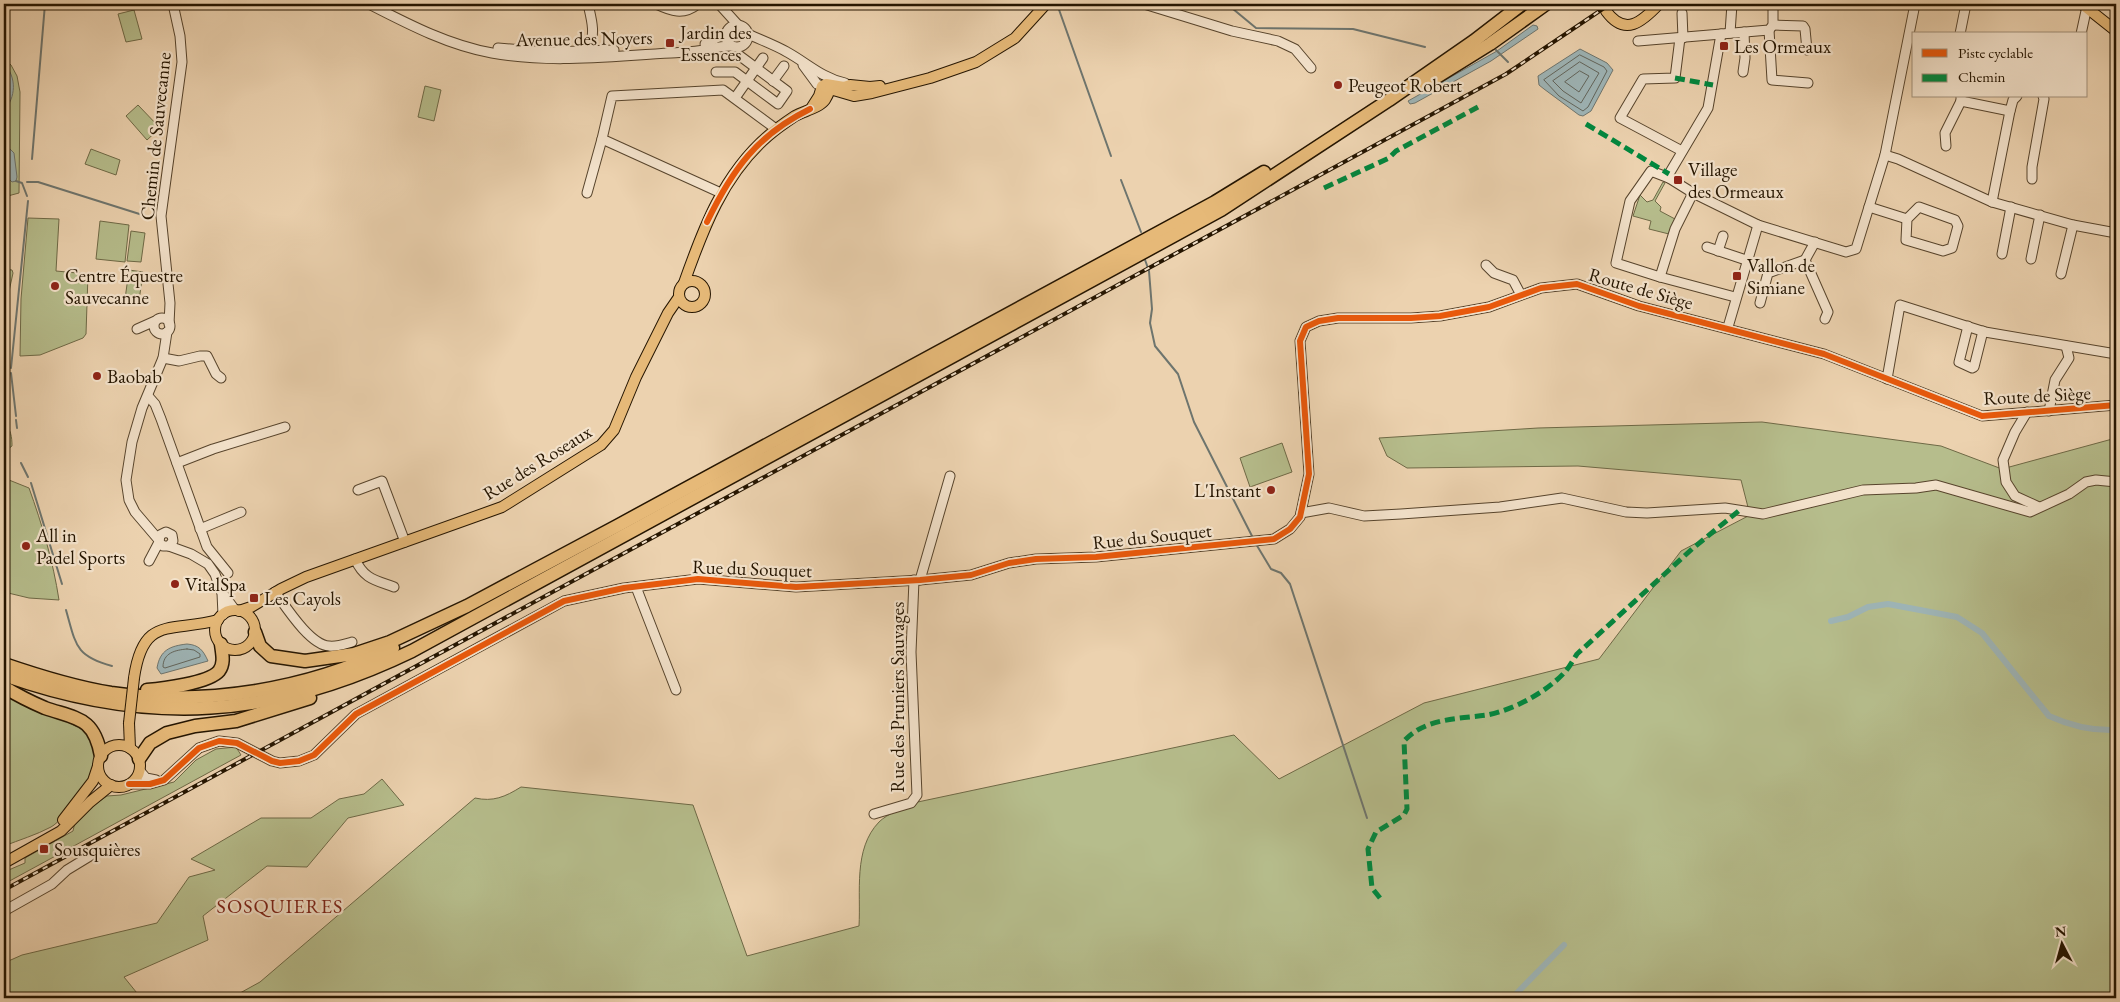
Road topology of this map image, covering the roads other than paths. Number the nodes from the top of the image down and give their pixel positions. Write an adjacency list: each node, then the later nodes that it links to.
1 (173, 4): 92 (street, Chemin de Sauvecanne)
2 (369, 4): 40 (street, Avenue des Noyers)
3 (588, 4): 25 (street)
4 (656, 4): 5 (street)
5 (698, 4)
6 (1046, 4): 48 (main road)
7 (1144, 4): 45 (street)
8 (1509, 4): 117 (highway)
9 (1522, 4): 63 (highway)
10 (1546, 4): 63 (highway)
11 (1659, 4): 18 (main road)
12 (1732, 4): 29 (street)
13 (1773, 4): 22 (street)
14 (1915, 4): 62 (street)
15 (1966, 4): 27 (street)
16 (2089, 5): 21 (main road); 24 (main road); 28 (street)
17 (721, 6): 20 (street); 23 (street)
18 (1603, 7)
19 (1682, 13): 31 (street)
20 (738, 25): 23 (street); 30 (street)
21 (2116, 25)
22 (1771, 28): 26 (street); 38 (street); 51 (street)
23 (727, 31): 36 (street); 37 (street, Avenue des Noyers)
24 (2116, 31)
25 (593, 32): 33 (street); 40 (street)
26 (1744, 32): 29 (street); 47 (street)
27 (1960, 32)
28 (2082, 32)
29 (1725, 33): 31 (street); 61 (street)
30 (748, 34): 34 (street); 35 (street)
31 (1681, 38): 32 (street); 61 (street)
32 (1638, 41)
33 (599, 42): 37 (street); 39 (street)
34 (744, 44): 35 (street); 36 (street)
35 (772, 45): 52 (street)
36 (731, 46): 40 (street, Avenue des Noyers)
37 (611, 50): 39 (street, Avenue des Noyers)
38 (1807, 50)
39 (596, 51): 40 (street, Avenue des Noyers)
40 (577, 55)
41 (716, 57): 44 (street)
42 (763, 58): 44 (street)
43 (784, 66): 49 (street)
44 (755, 68): 49 (street); 50 (street)
45 (1311, 68)
46 (716, 72): 50 (street)
47 (1743, 72)
48 (930, 78): 52 (main road); 52 (main road)
49 (773, 81): 50 (street)
50 (747, 82): 53 (street)
51 (1808, 83)
52 (826, 84): 58 (main road, Rue des Roseaux)
53 (735, 98): 58 (street); 59 (street)
54 (2016, 98): 57 (street)
55 (2044, 98): 65 (street)
56 (1961, 99): 57 (street); 60 (street)
57 (2010, 111): 69 (street)
58 (776, 129): 67 (main road, Rue des Roseaux)
59 (602, 139): 66 (street); 67 (street)
60 (1946, 146)
61 (1682, 151): 64 (street)
62 (1885, 155): 69 (street); 70 (street)
63 (1287, 167): 129 (highway)
64 (1669, 178): 68 (street); 87 (street)
65 (2032, 179)
66 (587, 193)
67 (721, 193): 88 (main road, Rue des Roseaux)
68 (1694, 193): 74 (street); 87 (street)
69 (1992, 202): 71 (street)
70 (1869, 207): 73 (street); 78 (street)
71 (2011, 207): 72 (street); 81 (street)
72 (2040, 215): 75 (street); 82 (street)
73 (1907, 219): 73 (street)
74 (1758, 225): 78 (street); 83 (street)
75 (2073, 225): 76 (street); 86 (street)
76 (2116, 234)
77 (1723, 236): 80 (street)
78 (1815, 242): 84 (street)
79 (1707, 247): 80 (street)
80 (1718, 251): 83 (street)
81 (2002, 254)
82 (2031, 259)
83 (1746, 260): 90 (street)
84 (1805, 260): 93 (street); 94 (street)
85 (1486, 265): 89 (street)
86 (2062, 274)
87 (1660, 277): 90 (street)
88 (688, 278): 91 (main road, Rue des Roseaux); 91 (main road)
89 (1521, 295): 97 (street, Route de Siège); 116 (street, Route de Siège)
90 (1736, 297): 97 (street)
91 (681, 300): 120 (main road, Rue des Roseaux)
92 (170, 302): 95 (street); 98 (street, Chemin de Sauvecanne)
93 (1760, 304)
94 (1825, 319)
95 (157, 320): 98 (street); 98 (street); 98 (street)
96 (1968, 326): 99 (street); 99 (street); 104 (street)
97 (1728, 327): 104 (street, Route de Siège)
98 (162, 330): 102 (street, Chemin de Sauvecanne)
99 (1983, 331): 100 (street)
100 (2066, 346): 101 (street); 107 (street)
101 (2116, 354)
102 (163, 355): 103 (street); 105 (street)
103 (221, 378)
104 (1887, 378): 108 (street, Route de Siège)
105 (148, 396): 110 (street); 126 (street)
106 (2116, 405): 107 (street, Route de Siège)
107 (2049, 410): 108 (street, Route de Siège)
108 (2028, 412): 114 (street)
109 (285, 427): 110 (street)
110 (177, 463): 118 (street)
111 (950, 476): 123 (street, Rue des Pruniers Sauvages)
112 (2116, 482): 114 (street)
113 (358, 490): 120 (street)
114 (2038, 507): 116 (street)
115 (242, 512): 118 (street)
116 (1301, 513): 119 (street, Route de Siège)
117 (617, 526): 133 (highway); 136 (highway)
118 (200, 529): 122 (street)
119 (1255, 541): 123 (street, Rue du Souquet)
120 (405, 542): 121 (main road, Rue des Roseaux)
121 (355, 559): 124 (street); 127 (main road, Rue des Roseaux)
122 (228, 574)
123 (917, 580): 125 (street, Rue du Souquet); 148 (street, Rue des Pruniers Sauvages)
124 (394, 587)
125 (636, 587): 139 (street); 145 (street, Rue du Souquet)
126 (222, 591): 130 (street); 131 (street)
127 (275, 592): 128 (main road, Rue des Roseaux); 135 (street)
128 (264, 598): 130 (main road, Rue des Roseaux); 133 (main road)
129 (499, 603): 137 (highway); 144 (highway)
130 (237, 611): 131 (main road); 133 (main road)
131 (220, 618): 132 (main road); 134 (main road)
132 (199, 625): 134 (main road); 140 (main road, bridge)
133 (254, 627): 134 (main road)
134 (218, 638): 136 (highway)
135 (352, 642)
136 (4, 663)
137 (4, 675)
138 (4, 687): 143 (highway)
139 (676, 690)
140 (129, 723): 141 (main road); 142 (main road)
141 (118, 745): 142 (main road); 143 (main road)
142 (130, 748): 144 (main road)
143 (100, 761): 147 (main road); 149 (main road)
144 (139, 765): 145 (street); 146 (main road)
145 (164, 780): 146 (street)
146 (129, 784): 147 (main road)
147 (111, 785): 149 (main road)
148 (874, 814)
149 (34, 846): 151 (main road)
150 (90, 856): 152 (street)
151 (4, 863)
152 (4, 911)

